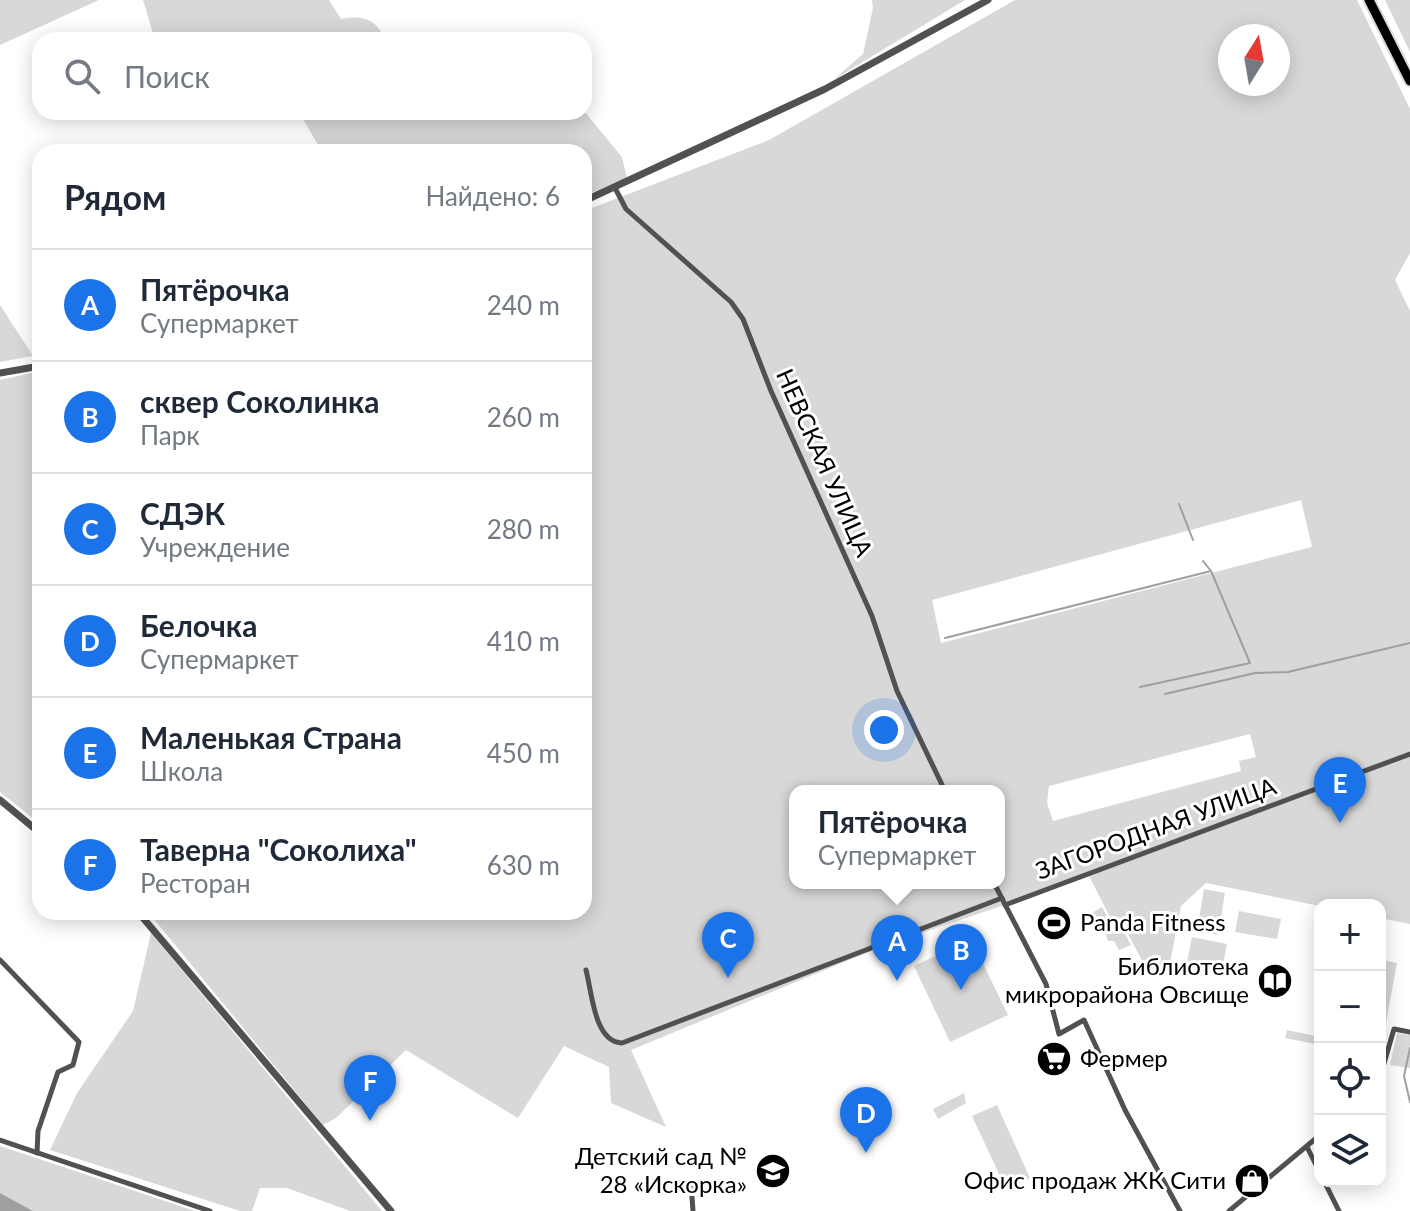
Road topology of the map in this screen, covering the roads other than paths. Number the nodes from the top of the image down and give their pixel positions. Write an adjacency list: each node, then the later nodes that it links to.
1 (988, 0): 4 (street)
2 (1369, 0): 3 (highway)
3 (1410, 79)
4 (615, 188): 5 (street); 9 (street, НЕВСКАЯ УЛИЦА)
5 (592, 198)
6 (32, 367): 7 (street)
7 (0, 373)
8 (1410, 754): 14 (street, ЗАГОРОДНАЯ УЛИЦА)
9 (942, 785)
10 (0, 800): 11 (street)
11 (32, 826)
12 (997, 889): 13 (street)
13 (1002, 898): 14 (street); 17 (street)
14 (1005, 905): 30 (street)
15 (145, 920): 28 (street)
16 (0, 960): 23 (street)
17 (586, 970)
18 (1410, 1032): 19 (street)
19 (1386, 1056)
20 (0, 1140): 23 (street)
21 (1314, 1141): 22 (street)
22 (1307, 1147): 24 (street); 31 (street)
23 (37, 1153): 27 (street)
24 (1314, 1161)
25 (691, 1183): 29 (street)
26 (1327, 1187): 32 (street)
27 (210, 1211)
28 (391, 1211)
29 (693, 1211)
30 (1180, 1211)
31 (1229, 1211)
32 (1339, 1211)

